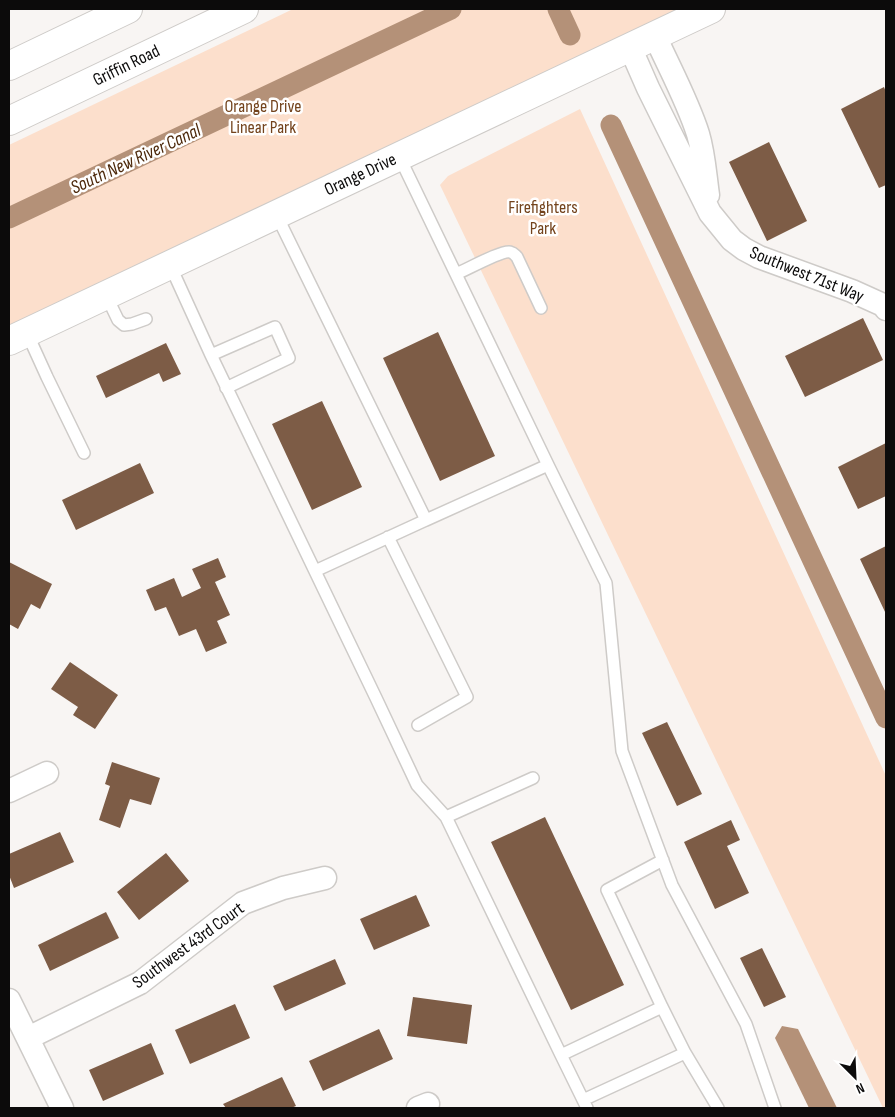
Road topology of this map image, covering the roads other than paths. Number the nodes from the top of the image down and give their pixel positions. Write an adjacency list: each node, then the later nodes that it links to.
1 (128, 9): 6 (street)
2 (244, 9): 7 (street, Griffin Road)
3 (711, 9): 4 (street, Orange Drive)
4 (655, 36): 5 (street, Orange Drive); 9 (street)
5 (630, 47): 8 (street, Orange Drive); 9 (street, Southwest 71st Way)
6 (9, 66)
7 (9, 121)
8 (399, 156): 10 (street, Orange Drive); 12 (lane)
9 (710, 213): 15 (street, Southwest 71st Way)
10 (276, 214): 11 (street, Orange Drive); 22 (lane)
11 (170, 265): 13 (street, Orange Drive); 18 (lane)
12 (456, 274): 14 (lane); 21 (lane)
13 (106, 295): 16 (lane); 17 (street, Orange Drive)
14 (541, 308)
15 (886, 309)
16 (146, 319)
17 (18, 337): 20 (lane)
18 (211, 356): 19 (lane); 19 (lane)
19 (226, 388): 24 (lane)
20 (84, 453)
21 (548, 465): 22 (lane); 30 (lane)
22 (426, 520): 23 (lane)
23 (388, 537): 24 (lane); 25 (lane)
24 (315, 571): 29 (lane)
25 (418, 725)
26 (47, 773): 28 (street)
27 (533, 778): 29 (lane)
28 (9, 791)
29 (446, 817): 36 (lane)
30 (663, 860): 33 (lane); 40 (lane)
31 (325, 878): 34 (street, Southwest 43rd Court)
32 (9, 1000): 34 (street)
33 (662, 1007): 35 (lane); 36 (lane)
34 (28, 1038): 38 (street)
35 (684, 1051): 37 (lane); 39 (lane)
36 (562, 1054): 37 (lane)
37 (585, 1104)
38 (62, 1108)
39 (718, 1108)
40 (776, 1108)

